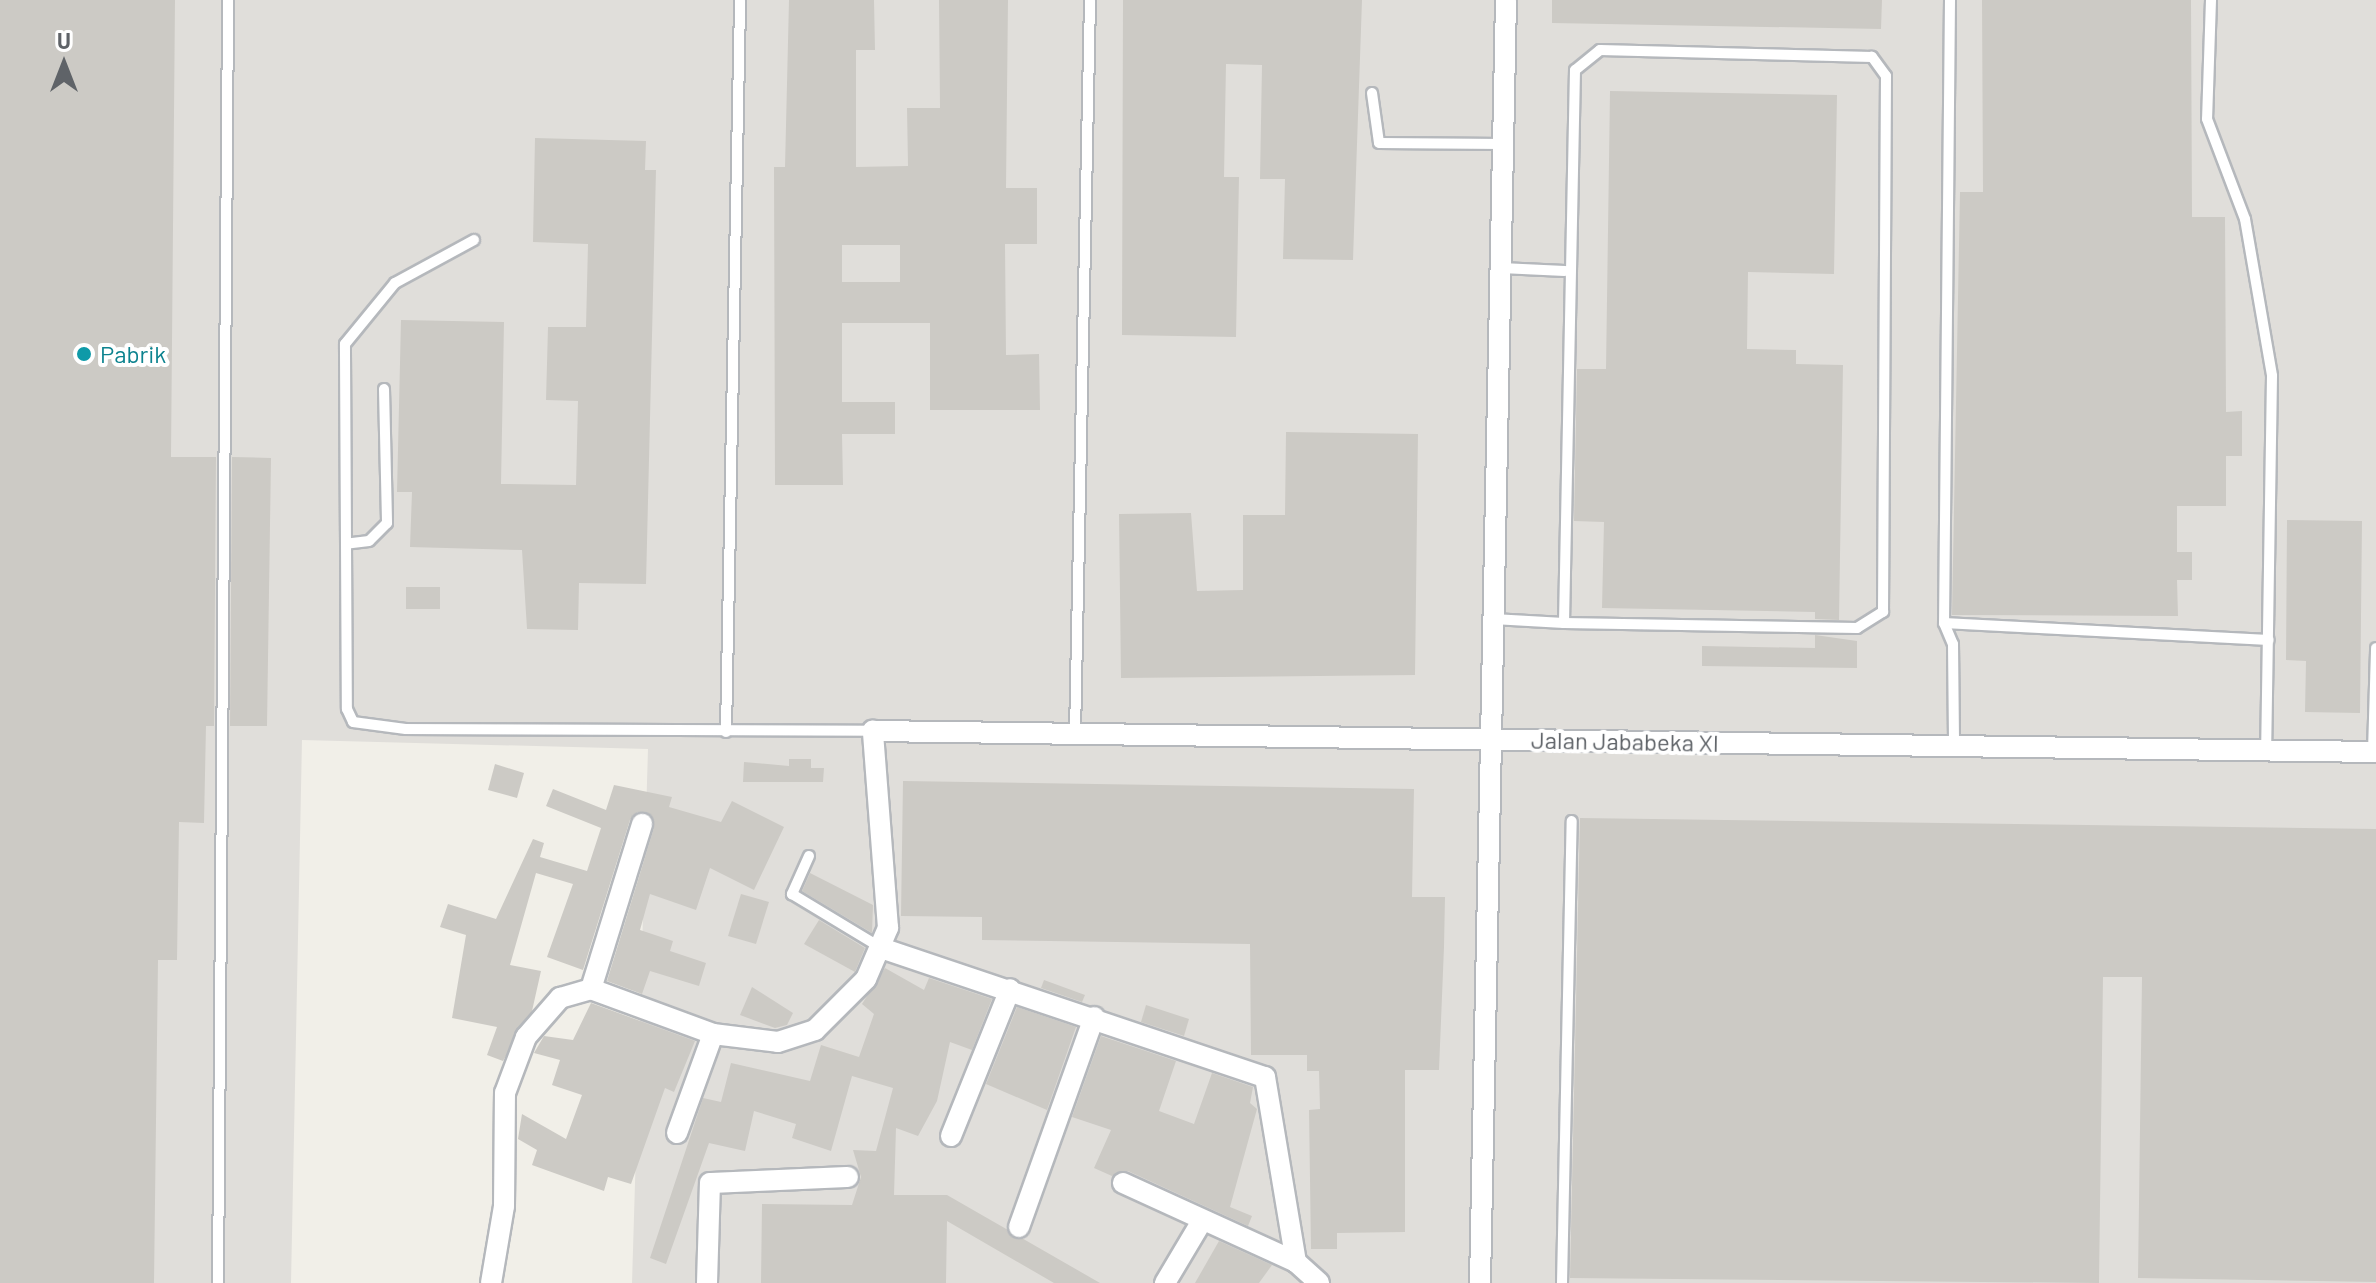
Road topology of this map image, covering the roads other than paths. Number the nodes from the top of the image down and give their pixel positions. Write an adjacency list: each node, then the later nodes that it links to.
1 (228, 0): 41 (lane)
2 (740, 0): 20 (lane)
3 (1090, 0): 21 (lane)
4 (1506, 0): 8 (street)
5 (1950, 0): 16 (lane)
6 (2211, 0): 17 (lane)
7 (1372, 93): 8 (lane)
8 (1503, 144): 10 (street)
9 (474, 240): 13 (lane)
10 (1501, 268): 11 (lane); 14 (street)
11 (1565, 271): 15 (lane); 15 (lane)
12 (384, 389): 13 (lane)
13 (346, 544): 20 (lane)
14 (1493, 619): 15 (lane); 22 (street)
15 (1564, 623)
16 (1944, 623): 17 (lane); 23 (lane)
17 (2269, 640): 24 (lane)
18 (2376, 648): 25 (lane)
19 (873, 731): 20 (lane); 21 (street, Jalan Jababeka XI); 29 (street)
20 (726, 732)
21 (1075, 734): 22 (street, Jalan Jababeka XI)
22 (1491, 739): 23 (street, Jalan Jababeka XI); 46 (street)
23 (1954, 746): 24 (street, Jalan Jababeka XI)
24 (2266, 750): 25 (street, Jalan Jababeka XI)
25 (2374, 752)
26 (1572, 821): 47 (lane)
27 (642, 824): 30 (street)
28 (809, 856): 29 (lane)
29 (884, 949): 31 (street); 33 (street)
30 (591, 989): 33 (street); 42 (street)
31 (1010, 989): 32 (street); 35 (street)
32 (1094, 1017): 39 (street); 40 (street)
33 (713, 1034): 34 (street)
34 (677, 1133)
35 (951, 1136)
36 (848, 1177): 43 (street)
37 (1123, 1183): 38 (street)
38 (1202, 1221): 40 (street); 44 (street)
39 (1019, 1227)
40 (1296, 1262): 45 (street)
41 (218, 1283)
42 (491, 1283)
43 (707, 1283)
44 (1165, 1283)
45 (1319, 1283)
46 (1480, 1283)
47 (1562, 1283)

